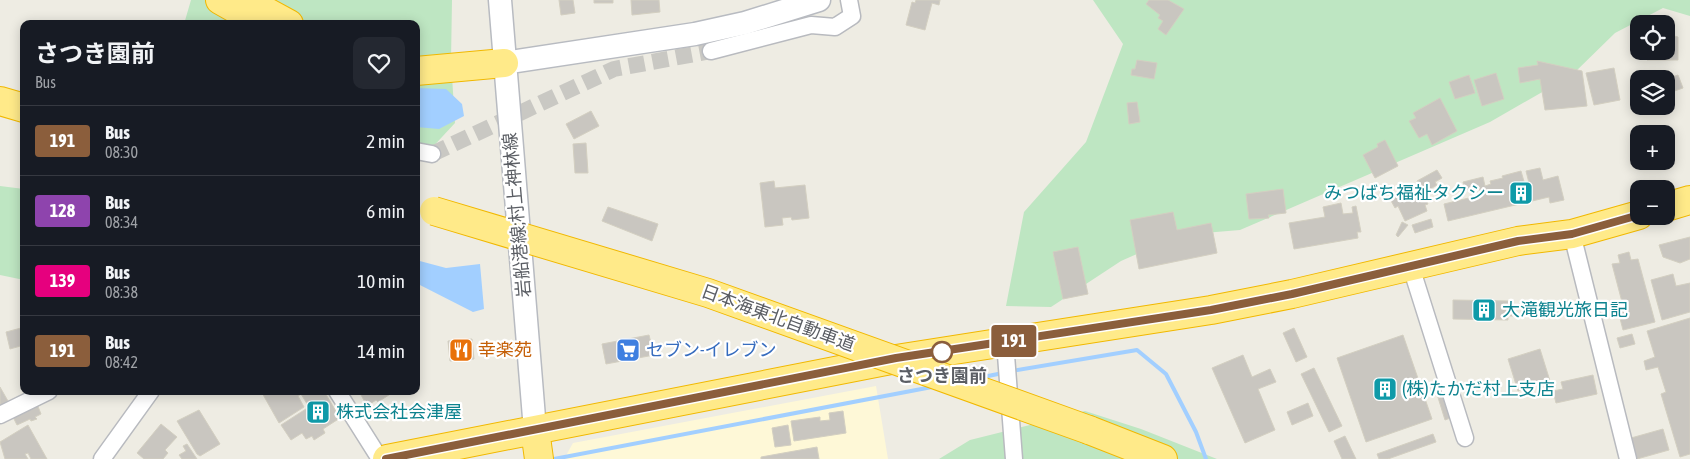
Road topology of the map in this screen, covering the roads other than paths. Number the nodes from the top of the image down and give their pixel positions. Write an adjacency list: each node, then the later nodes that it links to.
1 (220, 0): 6 (highway)
2 (245, 0): 7 (highway)
3 (500, 0): 10 (main road, 岩船港線;村上神林線)
4 (819, 0): 10 (main road)
5 (849, 0): 8 (street)
6 (256, 20)
7 (282, 20)
8 (712, 51)
9 (420, 58): 10 (highway)
10 (504, 63): 11 (highway); 30 (main road, 岩船港線;村上神林線)
11 (420, 71)
12 (0, 101): 13 (highway)
13 (20, 107)
14 (0, 111): 15 (highway)
15 (20, 114)
16 (0, 118): 17 (highway)
17 (20, 120)
18 (1690, 200): 19 (highway)
19 (1675, 204)
20 (425, 208): 35 (highway, 日本海東北自動車道, bridge)
21 (1630, 218): 22 (highway)
22 (1572, 234): 23 (highway); 36 (street)
23 (1410, 267): 24 (highway); 29 (street)
24 (1005, 342): 30 (highway); 34 (street)
25 (41, 395): 28 (street)
26 (149, 395): 31 (street)
27 (340, 395): 32 (street)
28 (0, 415)
29 (1465, 438)
30 (538, 447): 33 (highway)
31 (102, 459)
32 (380, 459)
33 (386, 459)
34 (1014, 459)
35 (1162, 459)
36 (1628, 459)

